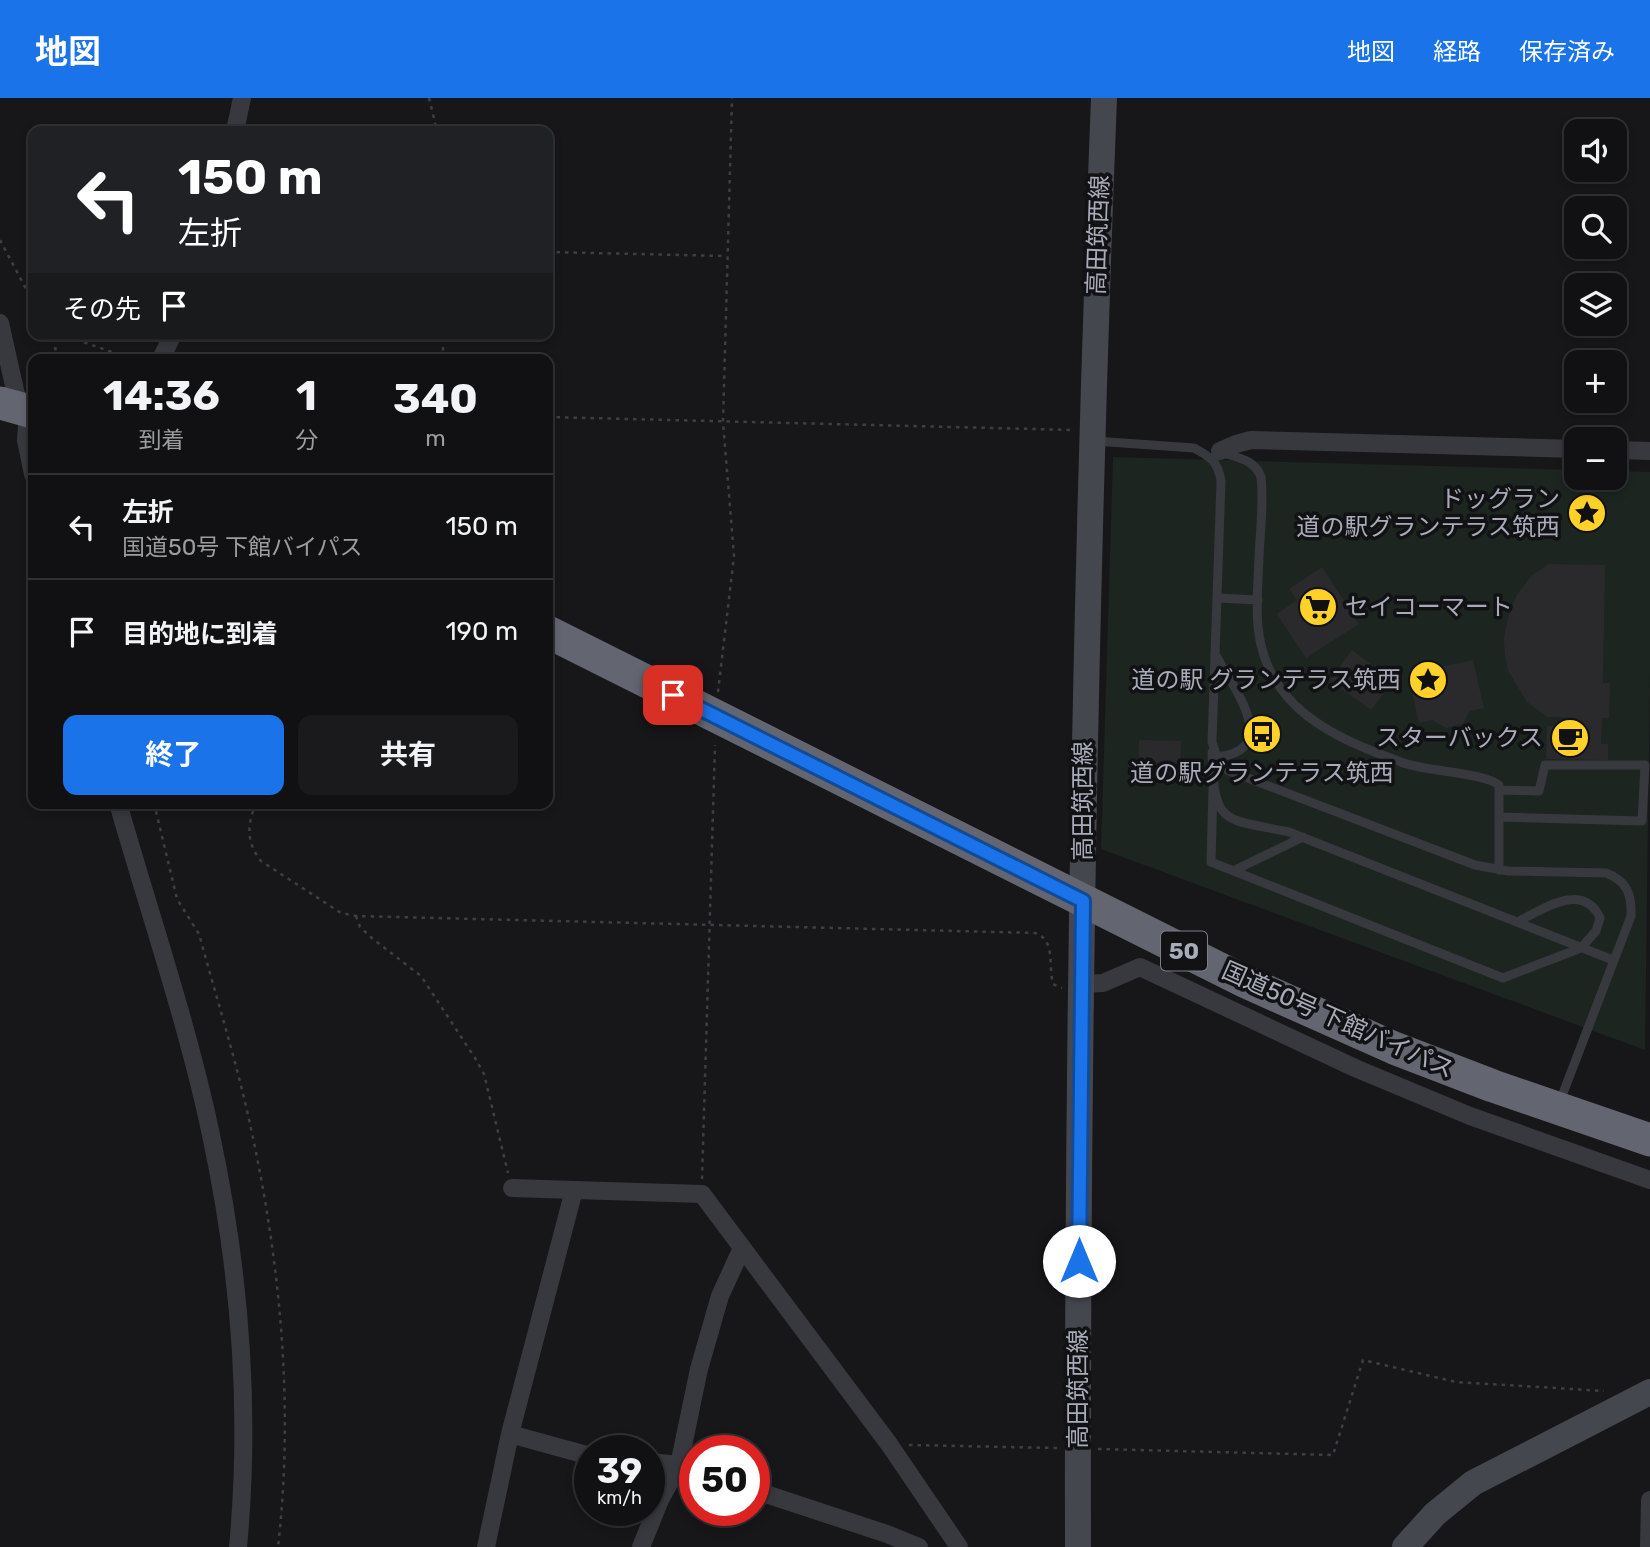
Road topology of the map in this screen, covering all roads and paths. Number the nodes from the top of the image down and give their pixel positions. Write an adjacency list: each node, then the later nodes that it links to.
1 (242, 98): 5 (street)
2 (429, 98): 6 (path)
3 (732, 98): 9 (path)
4 (1104, 98): 17 (main road, 高田筑西線)
5 (236, 126)
6 (436, 126)
7 (0, 240): 10 (path)
8 (553, 252): 9 (path)
9 (727, 256): 16 (path)
10 (28, 293)
11 (0, 323): 14 (street)
12 (76, 340): 13 (path)
13 (117, 354)
14 (17, 408): 20 (street)
15 (553, 417): 16 (path)
16 (723, 422): 17 (path); 28 (path)
17 (1091, 436): 18 (lane); 41 (main road, 高田筑西線)
18 (1194, 448): 22 (lane); 24 (lane)
19 (1564, 449): 22 (street)
20 (28, 450)
21 (1627, 450): 23 (street)
22 (1220, 451): 25 (lane)
23 (1650, 451)
24 (1217, 598): 25 (lane); 27 (lane)
25 (1258, 600): 33 (lane)
26 (553, 635): 41 (highway, 国道50号 下館バイパス / 50)
27 (1215, 654): 30 (lane); 31 (lane)
28 (718, 699)
29 (715, 741): 44 (path)
30 (1212, 742): 31 (lane); 32 (lane)
31 (1217, 757): 39 (lane)
32 (1213, 788): 38 (lane); 40 (lane)
33 (1500, 790): 37 (lane); 37 (lane)
34 (120, 809): 64 (street)
35 (155, 809): 65 (path)
36 (254, 809): 42 (path)
37 (1500, 817): 39 (lane)
38 (1303, 837): 40 (lane); 43 (lane)
39 (1499, 870): 46 (lane)
40 (1233, 871): 45 (lane)
41 (1083, 901): 47 (main road, 高田筑西線); 48 (highway, 国道50号 下館バイパス / 50)
42 (356, 916): 44 (path); 51 (path)
43 (1517, 922): 45 (lane); 45 (lane)
44 (710, 925): 47 (path); 53 (path)
45 (1581, 948): 46 (lane)
46 (1613, 960): 48 (lane)
47 (1082, 988): 50 (street); 59 (main road, 高田筑西線)
48 (1557, 1109): 49 (highway, 国道50号 下館バイパス / 50)
49 (1650, 1140)
50 (1650, 1180)
51 (512, 1188): 52 (street)
52 (574, 1190): 53 (street); 56 (street)
53 (702, 1194): 54 (street)
54 (742, 1248): 57 (street); 58 (street)
55 (1644, 1395): 59 (path); 71 (main road)
56 (510, 1434): 60 (street); 66 (street)
57 (691, 1435)
58 (888, 1444): 59 (path); 69 (street)
59 (1077, 1448): 70 (main road, 高田筑西線)
60 (574, 1452)
61 (679, 1477): 67 (street)
62 (770, 1495): 68 (street)
63 (1650, 1500): 72 (street)
64 (238, 1547)
65 (278, 1547)
66 (486, 1547)
67 (641, 1547)
68 (919, 1547)
69 (959, 1547)
70 (1078, 1547)
71 (1405, 1547)
72 (1649, 1547)

